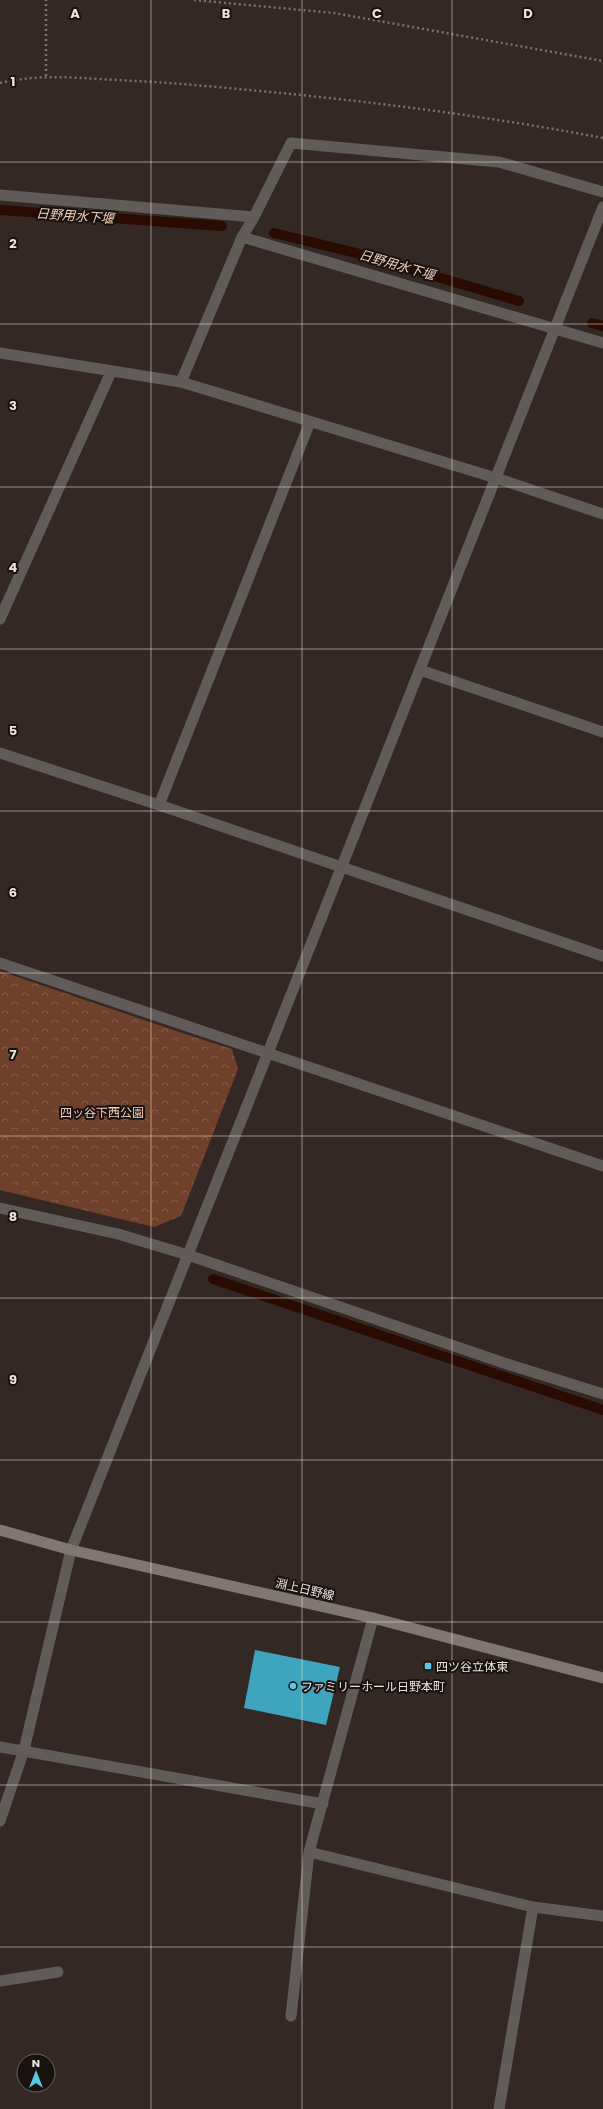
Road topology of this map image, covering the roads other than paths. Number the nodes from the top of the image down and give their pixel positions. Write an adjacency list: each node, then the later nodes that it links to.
1 (603, 192): 4 (street)
2 (0, 195): 4 (street)
3 (603, 207): 6 (street)
4 (254, 217): 5 (street)
5 (242, 237): 6 (street); 10 (street)
6 (555, 328): 7 (street); 12 (street)
7 (603, 343)
8 (0, 353): 9 (street)
9 (111, 372): 10 (street); 14 (street)
10 (181, 382): 11 (street)
11 (310, 422): 12 (street); 18 (street)
12 (496, 478): 13 (street); 15 (street)
13 (603, 514)
14 (0, 619)
15 (420, 670): 16 (street); 19 (street)
16 (603, 732)
17 (0, 753): 18 (street)
18 (159, 805): 19 (street)
19 (341, 868): 20 (street); 22 (street)
20 (603, 956)
21 (0, 963): 22 (street)
22 (267, 1053): 23 (street); 25 (street)
23 (603, 1166)
24 (0, 1208): 25 (street)
25 (188, 1255): 26 (street); 28 (street)
26 (603, 1394)
27 (0, 1530): 28 (main road, 淵上日野線)
28 (71, 1550): 29 (main road, 淵上日野線); 32 (street)
29 (374, 1618): 30 (main road, 淵上日野線); 33 (street)
30 (603, 1678)
31 (0, 1747): 32 (street)
32 (24, 1750): 33 (street); 34 (street)
33 (323, 1804): 35 (street)
34 (0, 1821)
35 (309, 1852): 36 (street); 40 (street)
36 (533, 1907): 37 (street); 41 (street)
37 (603, 1916)
38 (58, 1972): 39 (street)
39 (0, 1981)
40 (291, 2016)
41 (499, 2109)

